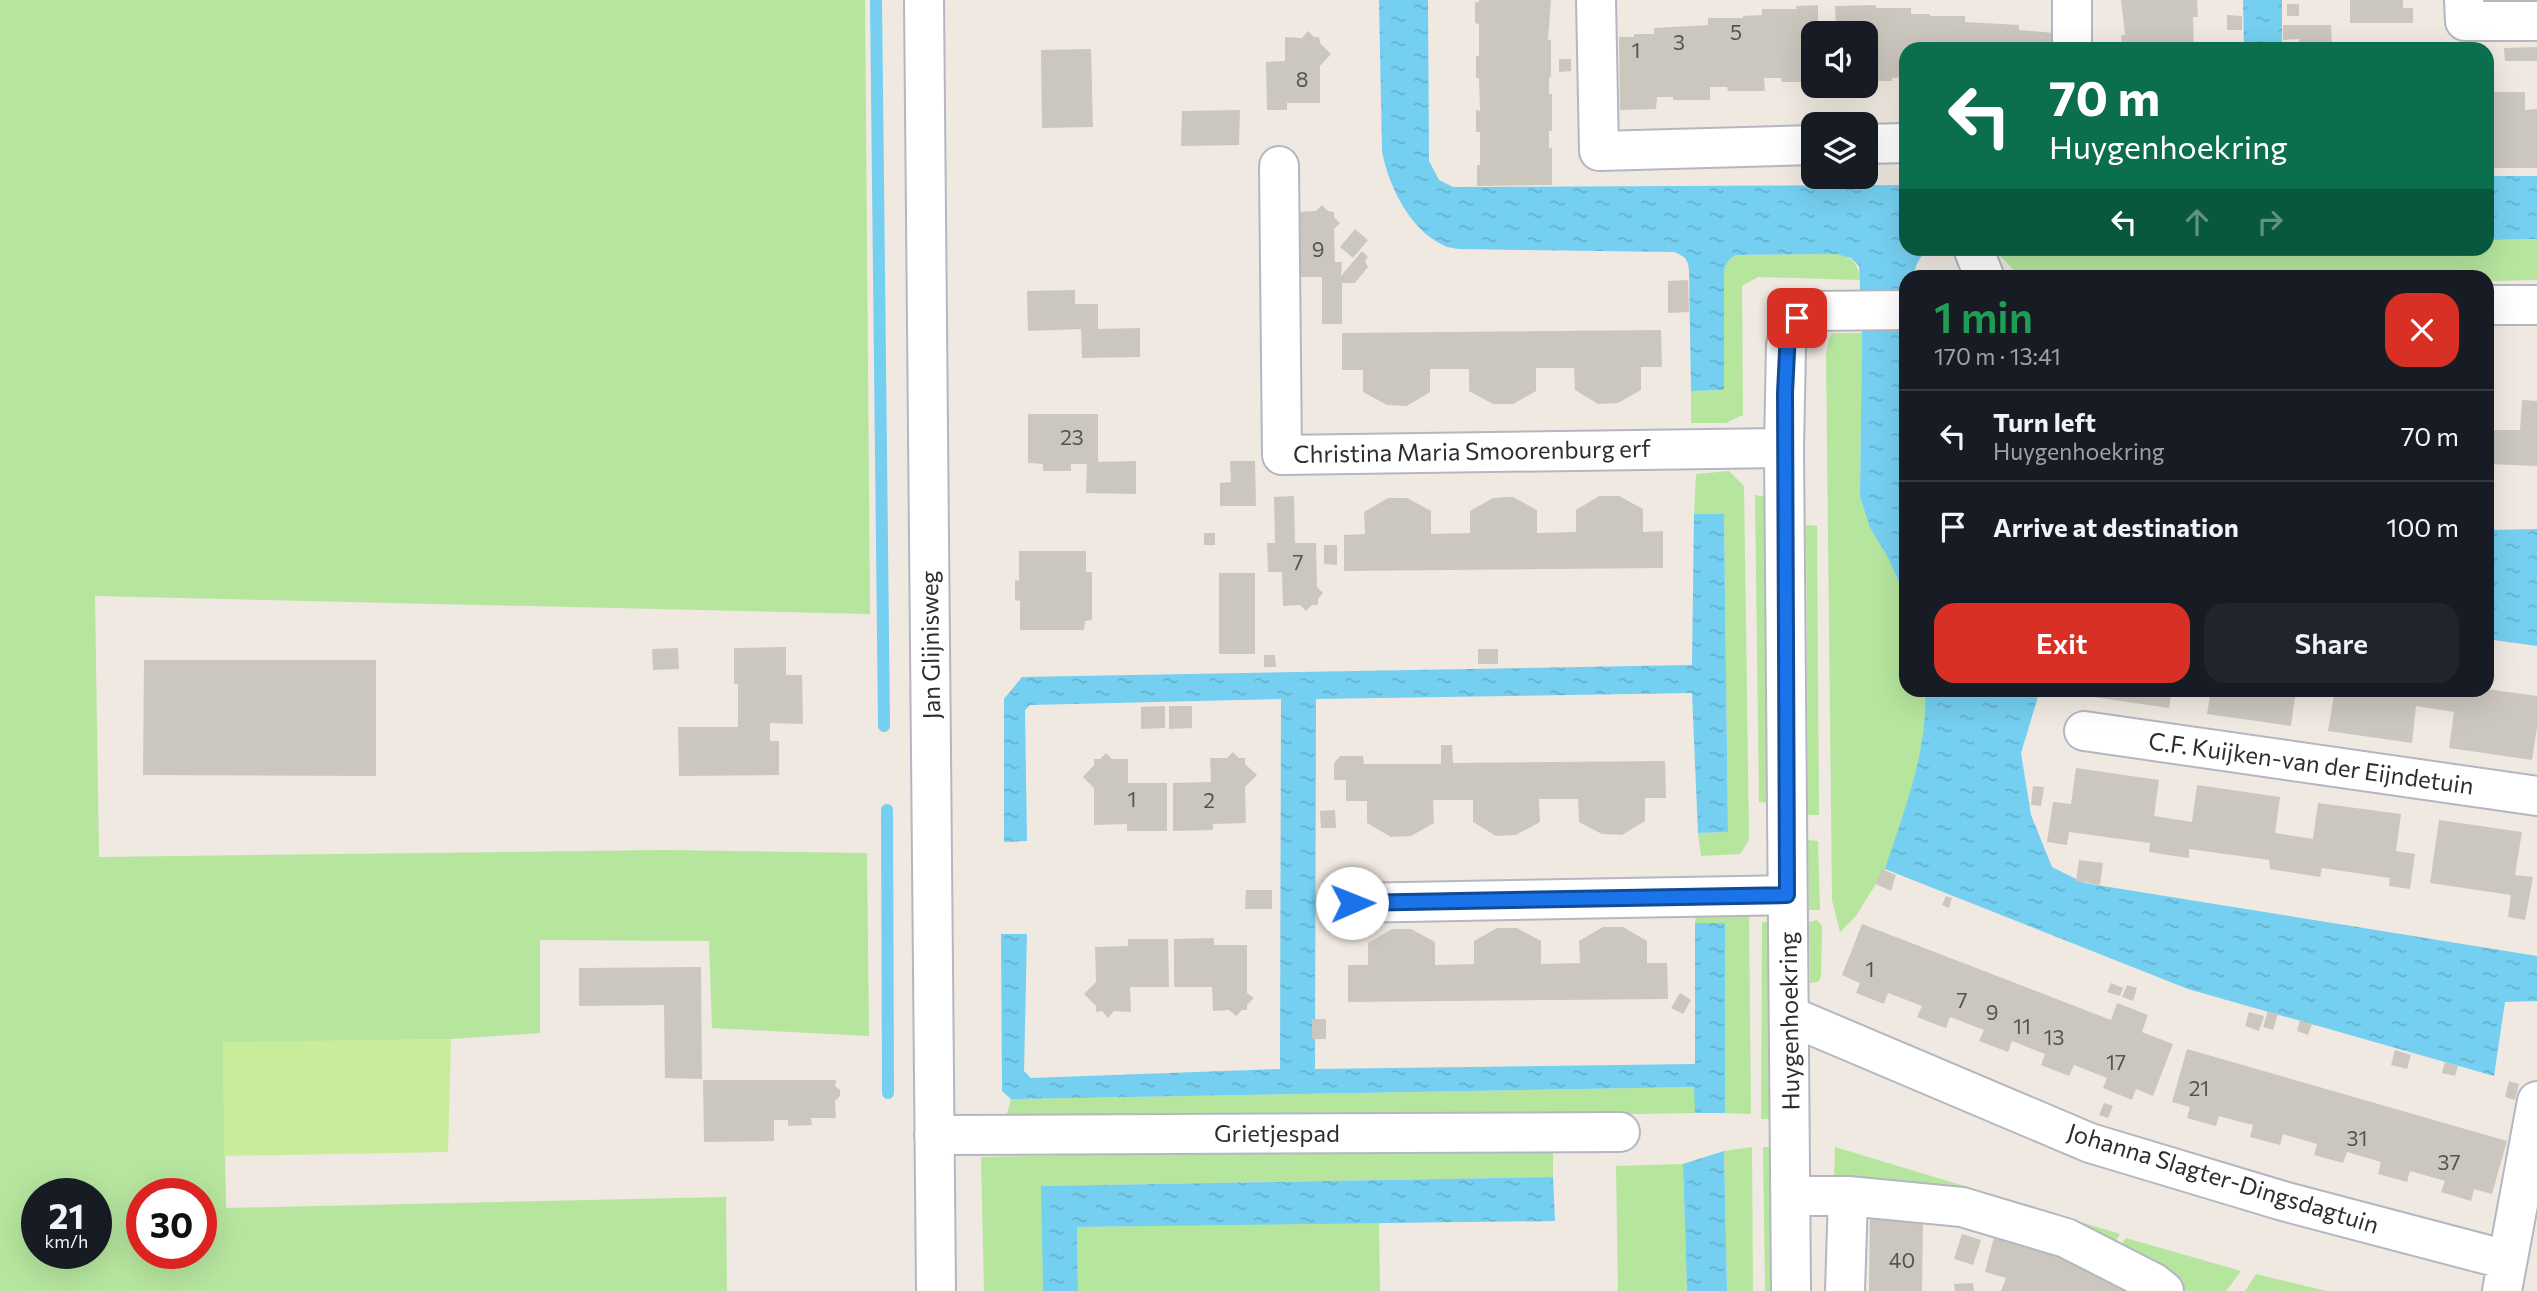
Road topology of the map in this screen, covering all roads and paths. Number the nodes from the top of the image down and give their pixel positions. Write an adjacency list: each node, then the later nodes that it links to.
1 (924, 0): 22 (street, Jan Glijnisweg)
2 (1596, 0): 9 (street)
3 (2072, 0): 6 (street)
4 (2464, 0): 5 (street)
5 (2537, 21)
6 (2072, 42)
7 (1899, 143): 8 (street)
8 (1878, 144)
9 (1801, 145)
10 (1279, 166): 14 (street, Christina Maria Smoorenburg erf)
11 (2494, 305): 12 (street)
12 (2537, 305)
13 (1899, 310): 14 (street, Huygenhoekring)
14 (1784, 448): 17 (street, Huygenhoekring)
15 (2084, 731): 16 (street, C.F. Kuijken-van der Eijndetuin)
16 (2537, 796)
17 (1787, 895): 18 (street); 19 (street, Huygenhoekring)
18 (1352, 903)
19 (1790, 1016): 23 (street, Huygenhoekring); 25 (street, Johanna Slagter-Dingsdagtuin)
20 (2537, 1101): 25 (street)
21 (1620, 1132): 22 (street, Grietjespad)
22 (934, 1135): 26 (street, Jan Glijnisweg)
23 (1791, 1196): 24 (street); 27 (street, Huygenhoekring)
24 (1848, 1196): 28 (street); 29 (street)
25 (2505, 1276)
26 (936, 1291)
27 (1791, 1291)
28 (1845, 1291)
29 (2164, 1291)

